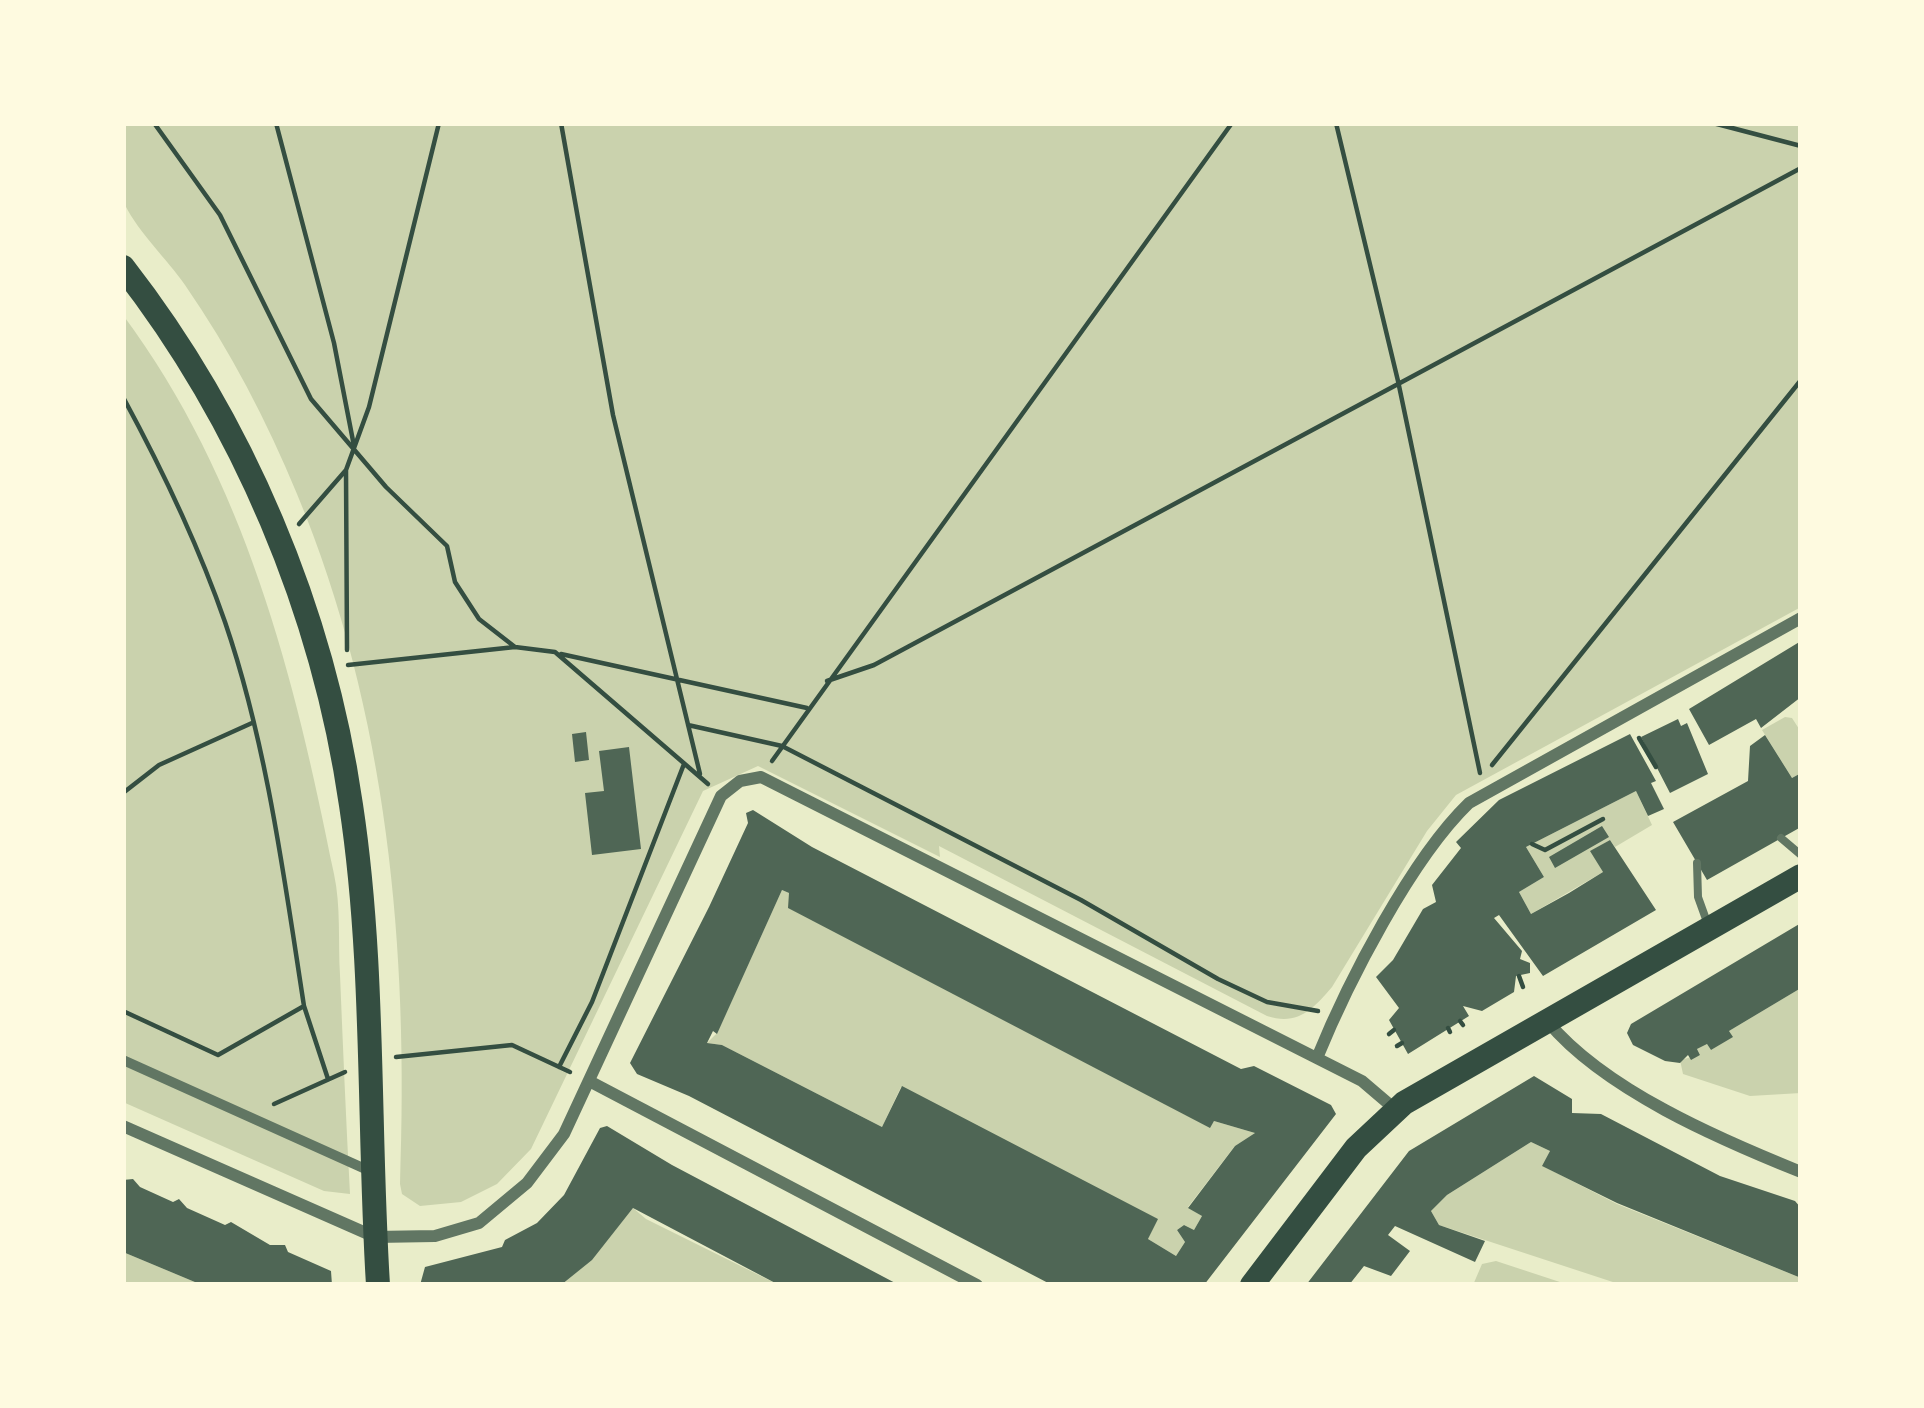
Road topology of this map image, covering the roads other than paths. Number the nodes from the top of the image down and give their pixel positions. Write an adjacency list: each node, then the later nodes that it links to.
1 (123, 267): 15 (main road)
2 (1801, 618): 9 (street)
3 (1781, 838): 4 (lane)
4 (1801, 855)
5 (1697, 863): 7 (lane)
6 (1801, 876): 7 (main road)
7 (1710, 929): 8 (main road)
8 (1548, 1022): 12 (main road); 14 (street)
9 (1317, 1058): 11 (street); 12 (street)
10 (123, 1060): 15 (street)
11 (591, 1082): 16 (street); 18 (street)
12 (1396, 1109): 19 (main road)
13 (123, 1126): 16 (street)
14 (1801, 1172)
15 (375, 1173): 16 (main road)
16 (375, 1237): 17 (main road)
17 (378, 1285)
18 (977, 1285)
19 (1252, 1285)

